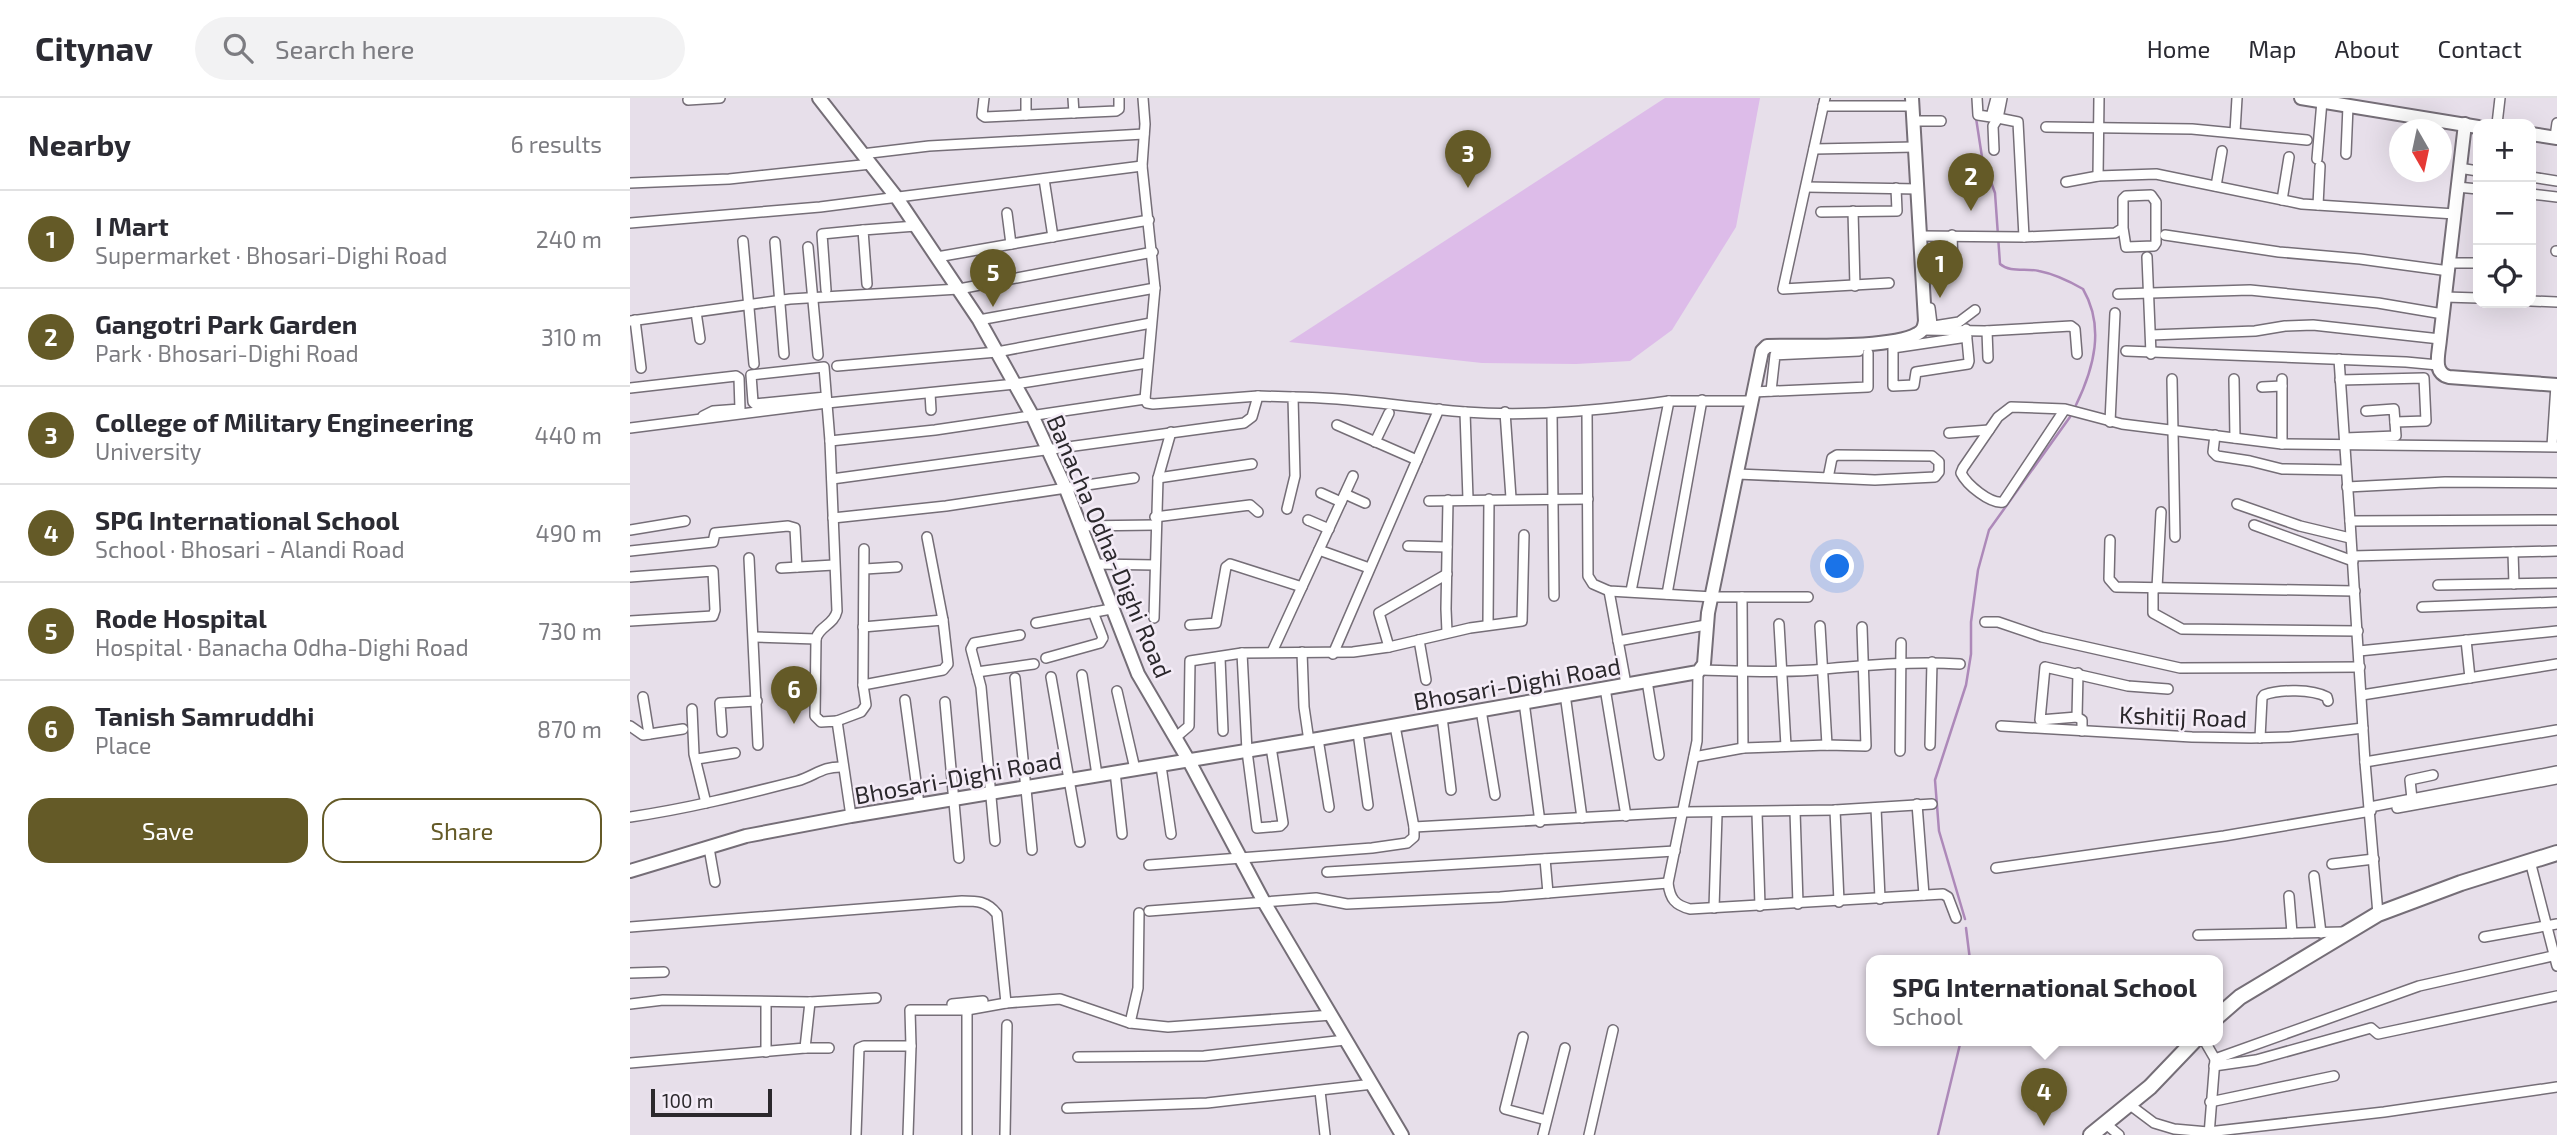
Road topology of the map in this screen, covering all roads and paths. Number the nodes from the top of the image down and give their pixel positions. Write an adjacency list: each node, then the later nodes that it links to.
1 (720, 98): 15 (street)
2 (819, 98): 41 (street, Banacha Odha-Dighi Road)
3 (984, 98): 21 (street)
4 (1026, 98): 21 (street)
5 (1073, 98): 20 (street)
6 (1119, 98): 20 (street)
7 (1143, 98): 31 (street)
8 (1977, 98): 9 (street)
9 (1996, 98)
10 (2002, 98): 22 (street)
11 (2099, 98): 27 (street)
12 (2237, 98): 30 (street)
13 (2301, 98): 18 (street)
14 (2500, 98): 23 (street)
15 (688, 100)
16 (1824, 102): 17 (street); 36 (street)
17 (1913, 102): 24 (street)
18 (2322, 102): 19 (street); 61 (street)
19 (2348, 106): 28 (street); 39 (street)
20 (1074, 113): 21 (street)
21 (1026, 116)
22 (1998, 118): 37 (street); 75 (street)
23 (2498, 119)
24 (1914, 121): 25 (street); 35 (street)
25 (1941, 121)
26 (2557, 123): 33 (street)
27 (2097, 126): 29 (street); 30 (street); 45 (street)
28 (2472, 126): 43 (street)
29 (2046, 127)
30 (2235, 132): 34 (street)
31 (1144, 134): 41 (street); 42 (street)
32 (2536, 135): 33 (street)
33 (2556, 137)
34 (2307, 140)
35 (1915, 147): 36 (street); 55 (street)
36 (1814, 149): 52 (street)
37 (1994, 150)
38 (2222, 151): 51 (street)
39 (2346, 154)
40 (2289, 157): 60 (street)
41 (867, 159): 50 (street); 59 (street, Banacha Odha-Dighi Road)
42 (1142, 166): 47 (street); 66 (street)
43 (2459, 168): 44 (street); 53 (street)
44 (2473, 170)
45 (2098, 176): 49 (street); 51 (street)
46 (2536, 178): 48 (street)
47 (1044, 179): 59 (street); 74 (street)
48 (2557, 181)
49 (2066, 182)
50 (630, 183)
51 (2216, 186): 60 (street)
52 (1806, 187): 54 (street); 88 (street)
53 (2457, 187): 56 (street); 65 (street)
54 (1896, 188): 55 (street); 62 (street)
55 (1918, 189): 73 (street)
56 (2473, 189)
57 (2536, 195): 58 (street)
58 (2557, 197)
59 (897, 198): 67 (street); 68 (street, Banacha Odha-Dighi Road)
60 (2282, 200): 61 (street)
61 (2318, 205): 65 (street)
62 (1853, 211): 63 (street); 88 (street)
63 (1821, 212)
64 (1007, 214): 78 (street)
65 (2455, 214): 85 (street)
66 (1149, 220): 74 (street); 80 (street)
67 (630, 223)
68 (916, 226): 70 (street); 81 (street, Banacha Odha-Dighi Road)
69 (2123, 228): 69 (street); 75 (street)
70 (863, 230): 87 (street); 91 (street)
71 (2165, 234): 85 (street)
72 (1952, 235): 73 (street); 75 (street); 84 (street)
73 (1921, 236): 101 (street)
74 (1053, 237): 78 (street)
75 (2024, 237)
76 (743, 240): 100 (street)
77 (775, 242): 97 (street)
78 (1012, 244): 81 (street)
79 (808, 247): 95 (street)
80 (1153, 252): 89 (street); 90 (street)
81 (937, 257): 90 (street, Banacha Odha-Dighi Road)
82 (2147, 257): 92 (street)
83 (2473, 263): 85 (street)
84 (1953, 266)
85 (2450, 267): 94 (street)
86 (1889, 283): 88 (street)
87 (867, 284)
88 (1855, 286)
89 (1155, 288): 106 (street); 108 (street)
90 (959, 289): 95 (street); 106 (street, Banacha Odha-Dighi Road)
91 (826, 290)
92 (2149, 292): 93 (street); 105 (street); 112 (street)
93 (2118, 294)
94 (2445, 297): 96 (street); 105 (street)
95 (811, 298): 97 (street); 120 (street)
96 (2473, 298)
97 (780, 301): 100 (street); 117 (street)
98 (2536, 301): 99 (street)
99 (2557, 302)
100 (751, 305): 103 (street); 124 (street)
101 (1924, 307): 102 (street); 109 (street)
102 (1975, 310)
103 (696, 312): 107 (street); 113 (street)
104 (2115, 313): 155 (street)
105 (2443, 314): 114 (street)
106 (979, 320): 116 (street, Banacha Odha-Dighi Road)
107 (632, 323): 127 (street)
108 (1151, 323): 116 (street); 123 (street)
109 (1923, 330): 111 (street); 139 (street)
110 (1987, 331): 111 (street); 118 (street); 121 (street)
111 (1967, 333): 111 (street)
112 (2151, 335): 114 (street); 119 (street)
113 (700, 339)
114 (2440, 339): 125 (street)
115 (2126, 351): 119 (street)
116 (997, 352): 126 (street); 131 (street, Banacha Odha-Dighi Road)
117 (784, 354)
118 (2077, 354)
119 (2151, 354): 122 (street)
120 (818, 355)
121 (1988, 358)
122 (2339, 359): 125 (street); 130 (street)
123 (1147, 363): 131 (street); 140 (street)
124 (754, 364)
125 (2438, 365): 132 (street)
126 (837, 366)
127 (639, 368)
128 (2172, 379): 159 (street)
129 (2234, 379): 164 (street)
130 (2340, 380): 156 (street); 166 (street)
131 (1015, 384): 136 (street); 153 (street, Banacha Odha-Dighi Road)
132 (2556, 385): 169 (street)
133 (2262, 387): 168 (street)
134 (630, 388): 154 (street)
135 (1771, 391): 135 (street); 139 (street)
136 (930, 393): 141 (street); 146 (street)
137 (1258, 396): 138 (street); 140 (street); 161 (street)
138 (1293, 397): 144 (street); 194 (street)
139 (1752, 397): 142 (street); 174 (street)
140 (1145, 399): 153 (street)
141 (827, 400): 141 (street); 154 (street); 165 (street)
142 (1702, 400): 143 (street); 239 (street)
143 (1670, 401): 150 (street); 237 (street)
144 (1438, 408): 148 (street); 171 (street)
145 (2065, 409): 155 (street); 160 (street); 160 (street)
146 (931, 410)
147 (2366, 411): 156 (street)
148 (1465, 412): 149 (street); 186 (street)
149 (1505, 412): 152 (street); 185 (street)
150 (1587, 412): 152 (street); 189 (street)
151 (1389, 413): 167 (street)
152 (1552, 413): 188 (street)
153 (1032, 415): 165 (street); 170 (street, Banacha Odha-Dighi Road)
154 (703, 419): 158 (street)
155 (2110, 422): 159 (street)
156 (2395, 422): 166 (street)
157 (1337, 425): 167 (street)
158 (630, 428)
159 (2172, 429): 163 (street); 209 (street)
160 (1989, 430): 162 (street)
161 (1171, 432): 170 (street); 177 (street)
162 (1950, 433)
163 (2215, 435): 164 (street); 173 (street)
164 (2235, 438): 168 (street)
165 (830, 441): 179 (street)
166 (2344, 441): 168 (street); 169 (street); 173 (street)
167 (1375, 442): 171 (street)
168 (2282, 444)
169 (2554, 447)
170 (1048, 450): 179 (street); 182 (street, Banacha Odha-Dighi Road)
171 (1417, 460): 227 (street)
172 (1252, 464): 177 (street)
173 (2346, 470): 181 (street)
174 (1737, 474): 178 (street); 241 (street)
175 (1353, 476): 184 (street)
176 (1134, 478): 182 (street)
177 (1158, 478): 201 (street)
178 (1828, 478): 178 (street)
179 (832, 479): 197 (street)
180 (2557, 483): 181 (street)
181 (2347, 487): 202 (street)
182 (1066, 489): 197 (street); 204 (street, Banacha Odha-Dighi Road)
183 (1321, 493): 184 (street)
184 (1343, 498): 192 (street); 205 (street)
185 (1511, 498): 187 (street); 188 (street)
186 (1468, 499): 187 (street); 190 (street)
187 (1489, 499): 255 (street)
188 (1552, 499): 189 (street); 240 (street)
189 (1588, 499): 236 (street)
190 (1448, 500): 191 (street); 213 (street)
191 (1429, 501)
192 (1365, 503)
193 (2236, 504): 210 (street)
194 (1287, 509)
195 (1258, 512): 201 (street)
196 (2161, 512): 235 (street)
197 (833, 518): 221 (street)
198 (1308, 520): 205 (street)
199 (2557, 520): 202 (street)
200 (685, 521): 206 (street)
201 (1155, 521): 204 (street); 223 (street)
202 (2350, 521): 210 (street)
203 (2254, 525): 220 (street)
204 (1080, 526): 222 (street, Banacha Odha-Dighi Road)
205 (1329, 529): 215 (street)
206 (630, 530)
207 (1524, 535): 255 (street)
208 (927, 537): 250 (street)
209 (2175, 537)
210 (2350, 538): 220 (street)
211 (2110, 540): 235 (street)
212 (1408, 546): 213 (street)
213 (1447, 547): 229 (street)
214 (864, 549): 228 (street)
215 (1319, 550): 227 (street); 234 (street)
216 (630, 551): 224 (street)
217 (2557, 551): 218 (street)
218 (2513, 552): 220 (street); 232 (street)
219 (749, 558): 264 (street)
220 (2352, 559): 238 (street)
221 (834, 565): 224 (street); 265 (street)
222 (1094, 565): 223 (street); 246 (street, Banacha Odha-Dighi Road)
223 (1155, 565): 248 (street)
224 (797, 567): 226 (street)
225 (897, 567): 228 (street)
226 (781, 568)
227 (1369, 568): 275 (street)
228 (865, 569): 258 (street)
229 (1447, 574): 262 (street); 270 (street)
230 (630, 577): 249 (street)
231 (2557, 583): 232 (street)
232 (2514, 584): 233 (street)
233 (2438, 585)
234 (1302, 587): 254 (street); 272 (street)
235 (2155, 588): 238 (street); 260 (street)
236 (1609, 591): 237 (street); 268 (street)
237 (1631, 591): 239 (street)
238 (2355, 591): 260 (street)
239 (1667, 594): 241 (street)
240 (1554, 596)
241 (1713, 597): 242 (street); 256 (street)
242 (1742, 597): 243 (street); 288 (street)
243 (1808, 597)
244 (2557, 602): 245 (street)
245 (2422, 607)
246 (1111, 609): 247 (street); 328 (street, Banacha Odha-Dighi Road)
247 (1093, 612): 252 (street); 276 (street)
248 (1154, 618)
249 (630, 621)
250 (943, 621): 258 (street); 300 (street)
251 (1984, 622): 284 (street)
252 (1037, 623)
253 (1779, 624): 286 (street)
254 (1190, 625)
255 (1488, 625): 262 (street)
256 (1706, 625): 268 (street); 287 (street)
257 (1820, 626): 285 (street)
258 (863, 627): 300 (street)
259 (1862, 627): 283 (street)
260 (2358, 631): 271 (street)
261 (2557, 631): 267 (street)
262 (1447, 632): 266 (street)
263 (1020, 635): 289 (street)
264 (754, 638): 265 (street); 308 (street)
265 (816, 639): 299 (street)
266 (1419, 640): 270 (street); 295 (street)
267 (2466, 640): 271 (street); 294 (street)
268 (1618, 641): 297 (street)
269 (1901, 643): 279 (street)
270 (1389, 648): 275 (street)
271 (2359, 651): 284 (street)
272 (1272, 652): 273 (street); 274 (street)
273 (1302, 652): 275 (street); 330 (street)
274 (1242, 653): 277 (street); 337 (street)
275 (1333, 654)
276 (1045, 658)
277 (1220, 658): 323 (street); 328 (street)
278 (1932, 662): 279 (street); 281 (street); 333 (street)
279 (1901, 663): 283 (street); 338 (street)
280 (1034, 664): 289 (street)
281 (1959, 664)
282 (2557, 664): 294 (street)
283 (1862, 665): 285 (street); 332 (street)
284 (2360, 667): 305 (street)
285 (1824, 669): 286 (street); 332 (street)
286 (1783, 670): 288 (street); 334 (street)
287 (1700, 671): 288 (street); 296 (street, Bhosari-Dighi Road); 341 (street)
288 (1741, 671): 336 (street)
289 (977, 672): 356 (street)
290 (2078, 673): 302 (street); 315 (street); 315 (street)
291 (1082, 675): 350 (street)
292 (1051, 677): 352 (street)
293 (1015, 678): 354 (street)
294 (2470, 678): 305 (street)
295 (1426, 680)
296 (1647, 681): 297 (street, Bhosari-Dighi Road); 340 (street)
297 (1626, 684): 301 (street, Bhosari-Dighi Road)
298 (790, 685): 299 (street)
299 (815, 685): 316 (street)
300 (863, 685): 316 (street)
301 (1605, 688): 304 (street, Bhosari-Dighi Road); 375 (street)
302 (2168, 689)
303 (1117, 691): 347 (street)
304 (1565, 695): 311 (street, Bhosari-Dighi Road); 377 (street)
305 (2362, 695): 320 (street)
306 (643, 697): 327 (street)
307 (905, 700): 361 (street)
308 (757, 701): 325 (street); 331 (street)
309 (2328, 701): 329 (street)
310 (945, 702): 358 (street)
311 (1524, 702): 313 (street, Bhosari-Dighi Road); 378 (street)
312 (692, 709): 342 (street)
313 (1481, 710): 314 (street, Bhosari-Dighi Road); 357 (street)
314 (1442, 717): 318 (street, Bhosari-Dighi Road); 355 (street)
315 (2077, 717): 324 (street)
316 (837, 721): 346 (street)
317 (630, 726): 327 (street)
318 (1395, 726): 326 (street, Bhosari-Dighi Road); 379 (street)
319 (2001, 726): 324 (street, Kshitij Road)
320 (2363, 728): 329 (street, Kshitij Road); 344 (street)
321 (683, 729): 327 (street)
322 (2557, 730): 344 (street)
323 (1223, 731)
324 (2082, 731): 329 (street, Kshitij Road)
325 (722, 732)
326 (1357, 733): 330 (street, Bhosari-Dighi Road); 364 (street)
327 (649, 734)
328 (1175, 738): 343 (street, Banacha Odha-Dighi Road)
329 (2260, 738)
330 (1313, 740): 335 (street, Bhosari-Dighi Road); 365 (street)
331 (758, 745)
332 (1827, 745): 334 (street)
333 (1930, 745)
334 (1786, 746): 336 (street)
335 (1272, 747): 337 (street, Bhosari-Dighi Road); 337 (street)
336 (1743, 748): 341 (street)
337 (1247, 751): 343 (street, Bhosari-Dighi Road)
338 (1900, 751)
339 (735, 753): 342 (street)
340 (1659, 755)
341 (1694, 757): 371 (street)
342 (696, 759): 360 (street)
343 (1189, 761): 345 (street, Bhosari-Dighi Road); 389 (street, Banacha Odha-Dighi Road)
344 (2365, 762): 368 (street)
345 (1161, 766): 347 (street, Bhosari-Dighi Road); 381 (street)
346 (843, 767): 360 (street); 374 (street)
347 (1135, 769): 349 (street, Bhosari-Dighi Road)
348 (2557, 771): 359 (street)
349 (1115, 772): 350 (street, Bhosari-Dighi Road); 380 (street)
350 (1097, 775): 352 (street, Bhosari-Dighi Road)
351 (2433, 775): 359 (street)
352 (1067, 779): 354 (street, Bhosari-Dighi Road); 383 (street)
353 (2557, 779): 367 (street)
354 (1025, 786): 356 (street, Bhosari-Dighi Road); 385 (street)
355 (1451, 790)
356 (991, 792): 358 (street, Bhosari-Dighi Road); 382 (street)
357 (1495, 795)
358 (955, 798): 361 (street, Bhosari-Dighi Road); 388 (street)
359 (2412, 799): 368 (street)
360 (706, 803): 376 (street)
361 (919, 804): 374 (street, Bhosari-Dighi Road)
362 (1917, 804): 363 (street); 366 (street); 402 (street)
363 (1932, 804)
364 (1368, 805)
365 (1329, 807)
366 (1876, 808): 369 (street); 404 (street)
367 (2397, 808)
368 (2370, 809): 391 (street); 395 (street)
369 (1835, 810): 370 (street); 406 (street)
370 (1795, 811): 372 (street); 407 (street)
371 (1683, 812): 373 (street); 375 (street); 386 (street)
372 (1757, 813): 373 (street); 408 (street)
373 (1717, 814): 409 (street)
374 (851, 816): 384 (street, Bhosari-Dighi Road)
375 (1626, 816): 377 (street)
376 (630, 817)
377 (1582, 818): 378 (street)
378 (1540, 822): 379 (street)
379 (1414, 827): 389 (street)
380 (1122, 834)
381 (1171, 834)
382 (995, 841)
383 (1080, 842)
384 (709, 848): 396 (street, Bhosari-Dighi Road); 399 (street)
385 (1032, 850)
386 (1675, 851): 390 (street); 400 (street)
387 (2557, 853): 392 (main road)
388 (959, 858)
389 (1242, 859): 394 (street); 405 (street, Banacha Odha-Dighi Road)
390 (1545, 859): 397 (street); 401 (street)
391 (2374, 859): 393 (street); 410 (street)
392 (2530, 861): 410 (main road); 412 (street)
393 (2332, 864)
394 (1149, 865)
395 (1996, 868)
396 (630, 871)
397 (1327, 872)
398 (2314, 876): 416 (street)
399 (715, 882)
400 (1668, 883): 401 (street); 409 (street)
401 (1548, 893): 405 (street)
402 (1924, 895): 404 (street); 411 (street)
403 (2289, 897): 415 (street)
404 (1880, 899): 406 (street)
405 (1264, 902): 433 (street, Banacha Odha-Dighi Road); 434 (street)
406 (1839, 902): 407 (street)
407 (1798, 904): 408 (street)
408 (1760, 906): 409 (street)
409 (1714, 908)
410 (2378, 914): 414 (main road)
411 (1956, 918)
412 (2553, 925): 418 (street); 419 (street)
413 (630, 927): 427 (street)
414 (2346, 932): 416 (street); 432 (main road)
415 (2292, 933): 416 (street); 417 (street)
416 (2321, 933)
417 (2198, 935)
418 (2484, 937)
419 (2556, 955): 420 (street); 447 (street)
420 (2557, 966)
421 (630, 972): 422 (street)
422 (664, 972)
423 (2557, 996): 447 (street)
424 (876, 998): 426 (street)
425 (766, 1002): 426 (street); 428 (street); 445 (street)
426 (810, 1002): 442 (street)
427 (1006, 1003): 430 (street); 434 (street)
428 (630, 1004)
429 (945, 1004): 430 (street)
430 (993, 1005): 431 (street)
431 (967, 1010): 439 (street); 461 (street)
432 (2223, 1012)
433 (1332, 1015): 434 (street); 438 (street, Banacha Odha-Dighi Road)
434 (1130, 1023)
435 (1007, 1025): 462 (street)
436 (1613, 1030): 466 (street)
437 (1523, 1037): 456 (street)
438 (1345, 1040): 446 (street); 450 (street, Banacha Odha-Dighi Road)
439 (911, 1046): 459 (street); 460 (street)
440 (2190, 1046): 454 (main road)
441 (2207, 1046): 447 (street)
442 (805, 1048): 443 (street); 445 (street)
443 (829, 1048)
444 (1565, 1048): 456 (street)
445 (766, 1052): 448 (street)
446 (1078, 1057)
447 (2215, 1062): 453 (street)
448 (630, 1063)
449 (2334, 1076): 453 (street)
450 (1373, 1084): 452 (street); 464 (street, Banacha Odha-Dighi Road)
451 (2557, 1087): 458 (street)
452 (1320, 1091): 455 (street); 463 (street)
453 (2210, 1102): 458 (street)
454 (2130, 1105): 457 (main road); 458 (street)
455 (1067, 1108)
456 (1546, 1120): 465 (street)
457 (2106, 1124): 467 (main road); 468 (street)
458 (2208, 1133)
459 (856, 1135)
460 (908, 1135)
461 (967, 1135)
462 (1005, 1135)
463 (1325, 1135)
464 (1402, 1135)
465 (1542, 1135)
466 (1589, 1135)
467 (2091, 1135)
468 (2119, 1135)

